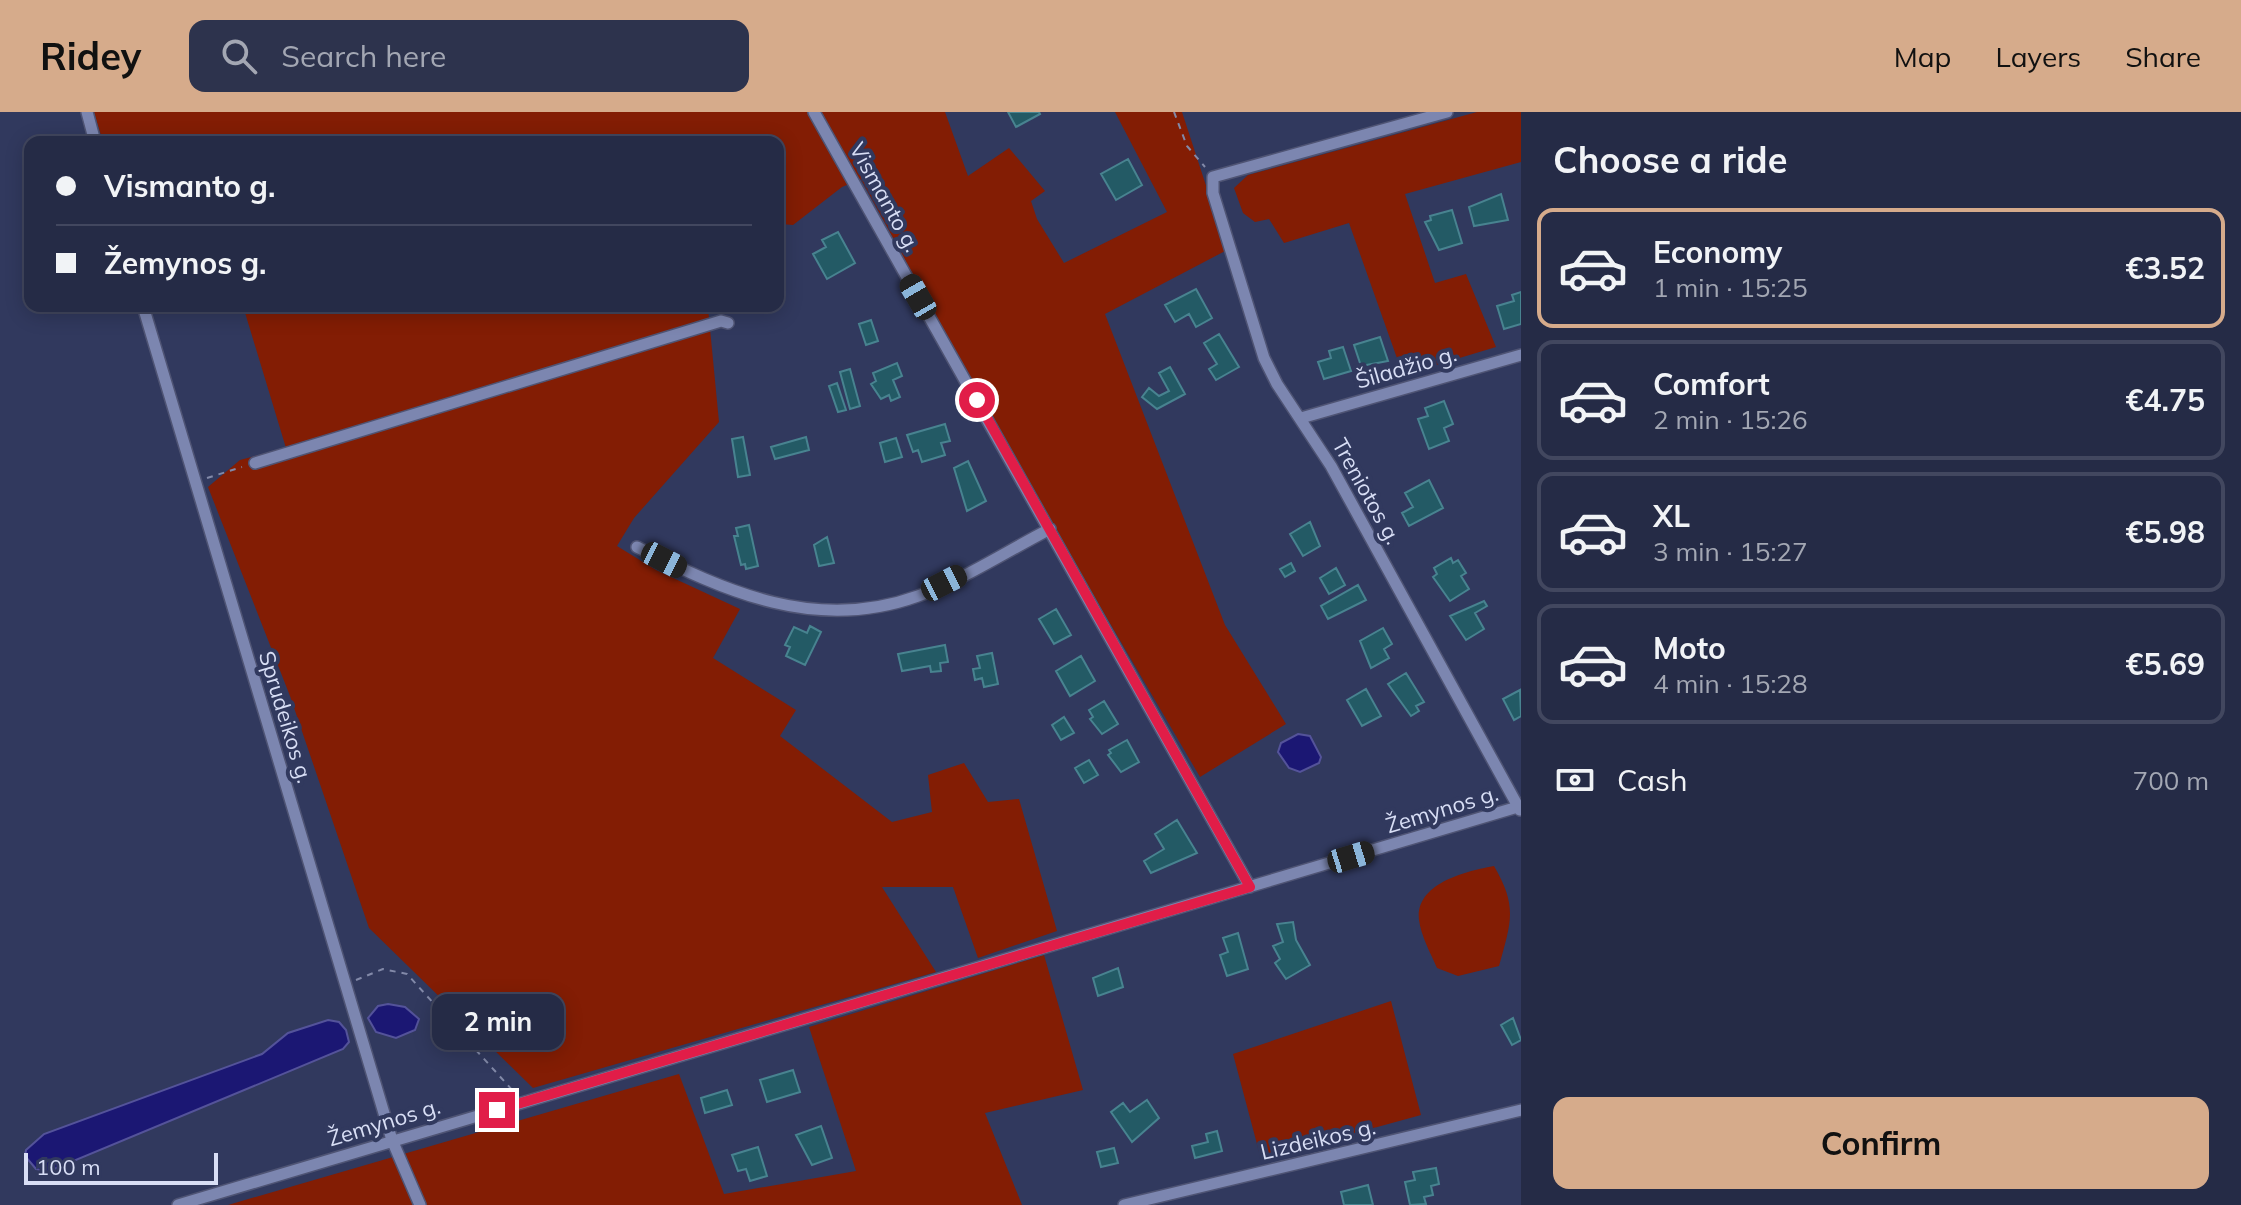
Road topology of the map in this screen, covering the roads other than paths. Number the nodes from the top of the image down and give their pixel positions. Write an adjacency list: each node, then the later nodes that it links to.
1 (87, 112): 4 (street)
2 (814, 112): 10 (street, Vismanto g.)
3 (1447, 112): 8 (street, Treniotos g.)
4 (93, 136)
5 (145, 312): 15 (street, Sprudeikos g.)
6 (728, 323): 9 (street)
7 (1521, 355): 8 (street, Šiladžio g.)
8 (1301, 418): 12 (street, Treniotos g.)
9 (255, 463)
10 (1050, 529): 11 (street); 13 (street, Vismanto g.)
11 (637, 547)
12 (1520, 808): 13 (street, Žemynos g.)
13 (1250, 887): 15 (street, Žemynos g.)
14 (1521, 1110): 18 (street, Lizdeikos g.)
15 (392, 1140): 16 (street, Žemynos g.); 17 (street)
16 (178, 1205)
17 (420, 1205)
18 (1124, 1205)

